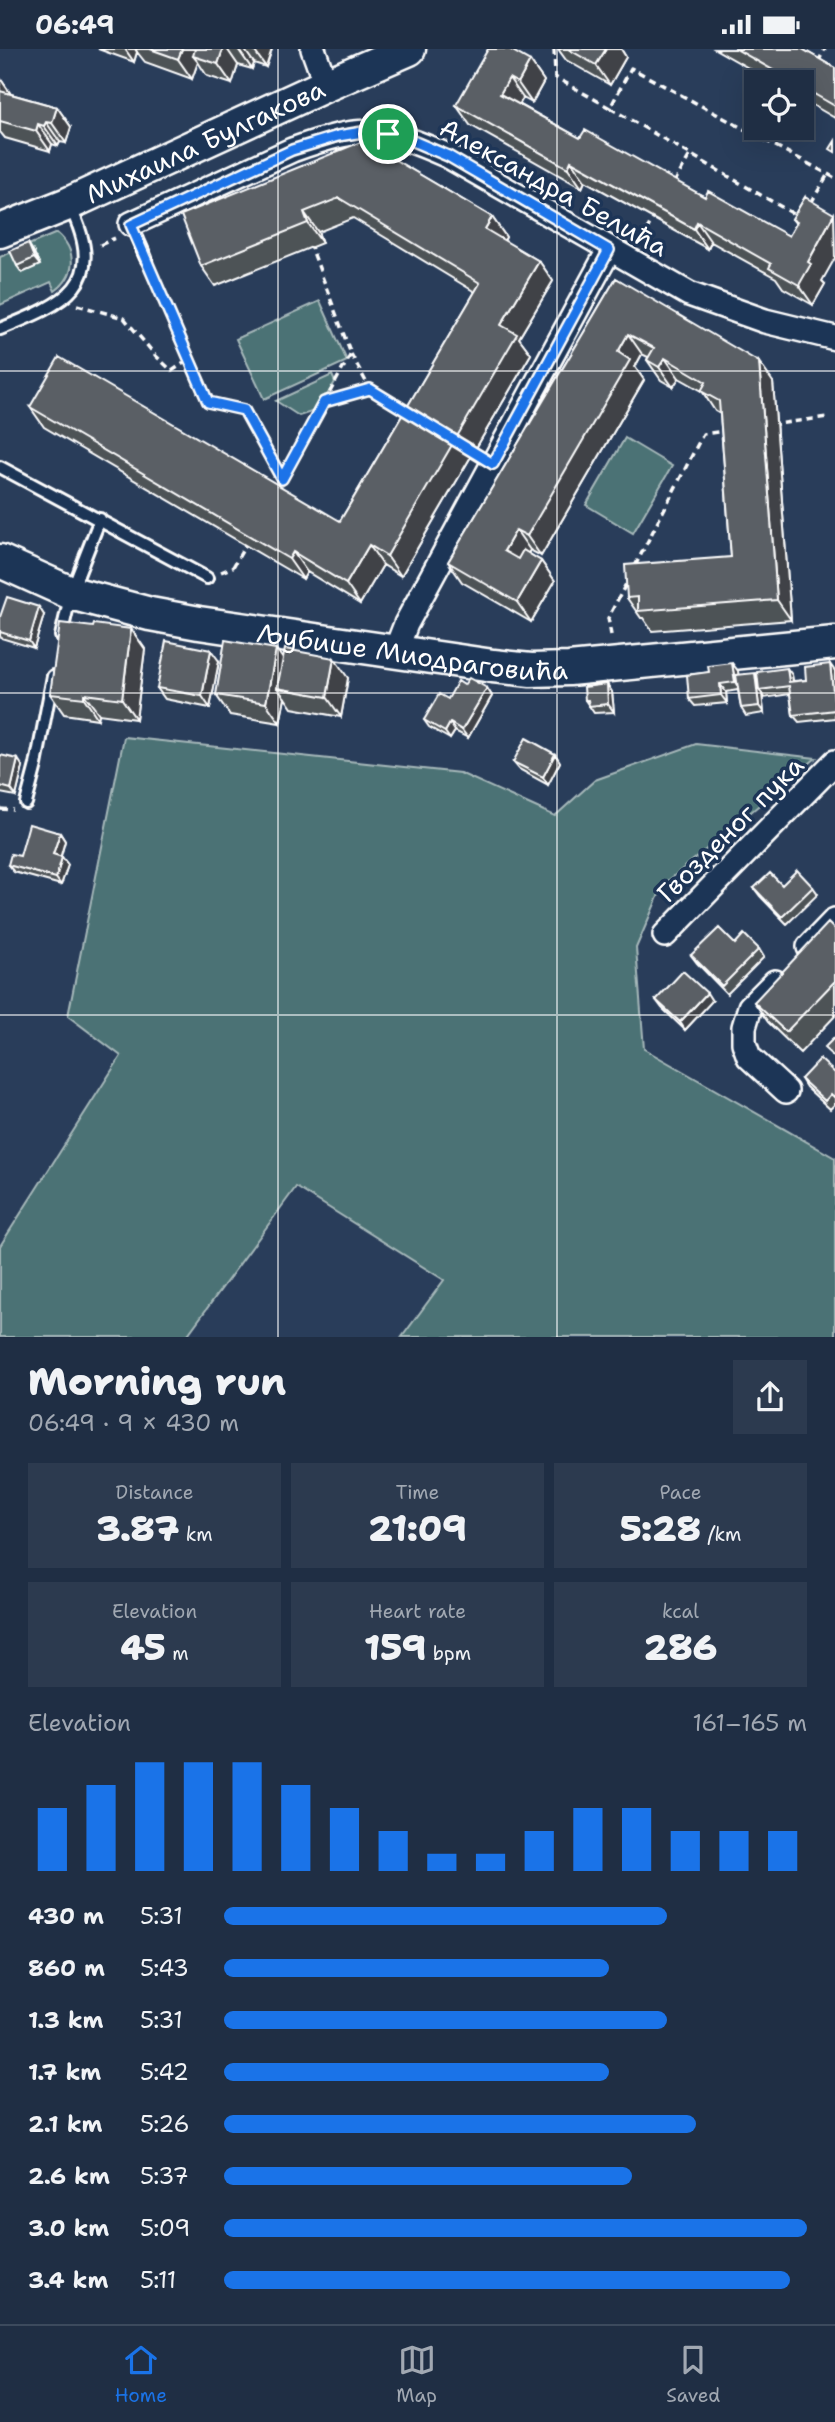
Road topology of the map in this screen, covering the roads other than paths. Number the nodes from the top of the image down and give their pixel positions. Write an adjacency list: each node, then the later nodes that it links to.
1 (313, 49): 3 (street)
2 (409, 49): 3 (street, Михаила Булгакова)
3 (326, 85): 4 (street, Михаила Булгакова)
4 (68, 204): 6 (street, Михаила Булгакова); 9 (lane)
5 (131, 225): 7 (street, Александра Белића); 8 (lane)
6 (0, 231)
7 (609, 250): 10 (street, Александра Белића); 18 (street)
8 (146, 258)
9 (0, 329)
10 (835, 338)
11 (0, 467): 12 (lane)
12 (100, 519): 14 (lane); 15 (lane)
13 (0, 561): 15 (street, Љубише Миодраговића)
14 (206, 578)
15 (71, 593): 16 (lane); 18 (street, Љубише Миодраговића)
16 (60, 643)
17 (835, 643): 18 (street, Љубише Миодраговића)
18 (395, 652)
19 (54, 670): 21 (lane)
20 (835, 762): 23 (street, Гвозденог пука)
21 (26, 803)
22 (835, 920): 24 (street)
23 (665, 935)
24 (786, 1091)

